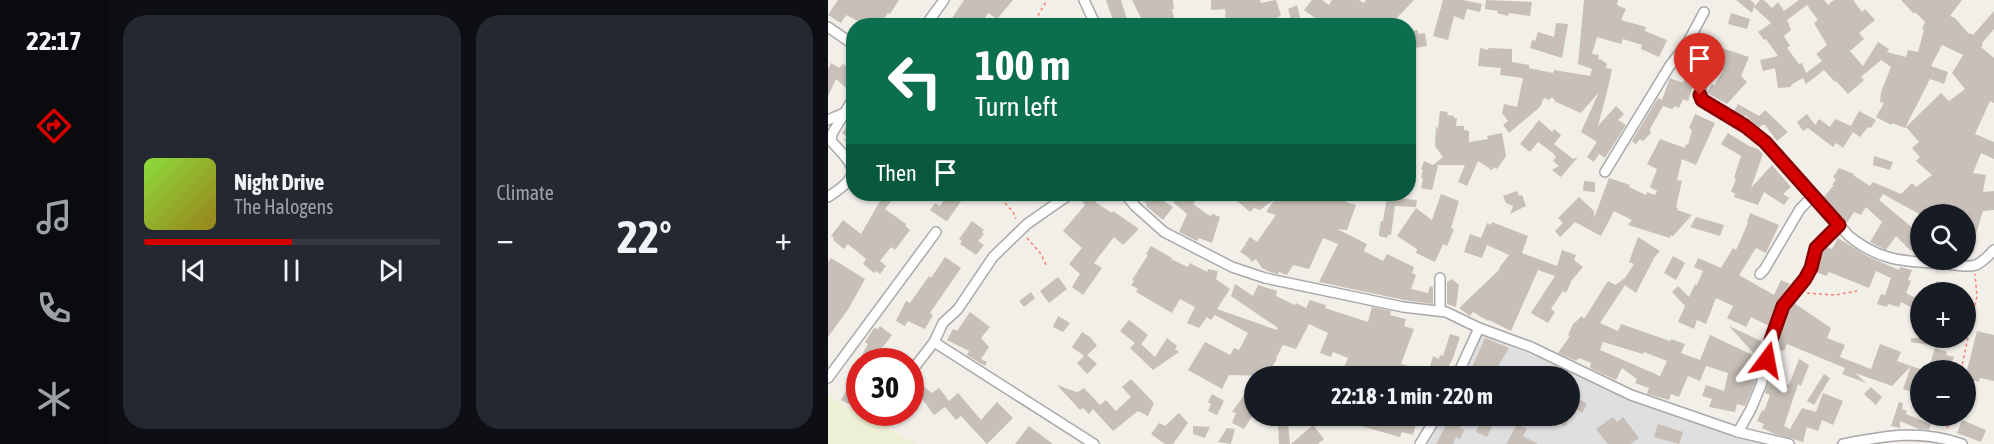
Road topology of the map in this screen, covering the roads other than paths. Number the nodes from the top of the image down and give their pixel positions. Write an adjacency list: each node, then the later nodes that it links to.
1 (944, 0): 4 (street)
2 (1084, 0): 5 (street)
3 (1704, 12): 8 (street)
4 (931, 18)
5 (1092, 18)
6 (828, 27): 7 (street)
7 (846, 39)
8 (1688, 42): 13 (street); 15 (street)
9 (846, 110): 10 (street)
10 (844, 113): 11 (street); 12 (street)
11 (828, 120)
12 (846, 158)
13 (1605, 172)
14 (846, 184): 16 (street)
15 (1814, 195): 19 (street); 22 (street)
16 (828, 197)
17 (1061, 201): 26 (street)
18 (1131, 201): 24 (street)
19 (1839, 225): 21 (street); 31 (street)
20 (936, 232): 29 (street)
21 (1994, 250)
22 (1760, 274)
23 (1440, 278): 24 (street)
24 (1440, 311): 25 (street)
25 (1479, 328): 28 (street); 31 (street)
26 (934, 342): 27 (street); 32 (street)
27 (924, 355)
28 (1462, 366)
29 (828, 378)
30 (1431, 426): 33 (street)
31 (1738, 432): 34 (street)
32 (1094, 444)
33 (1419, 444)
34 (1789, 444)
35 (1843, 444): 36 (street)
36 (1962, 444)

